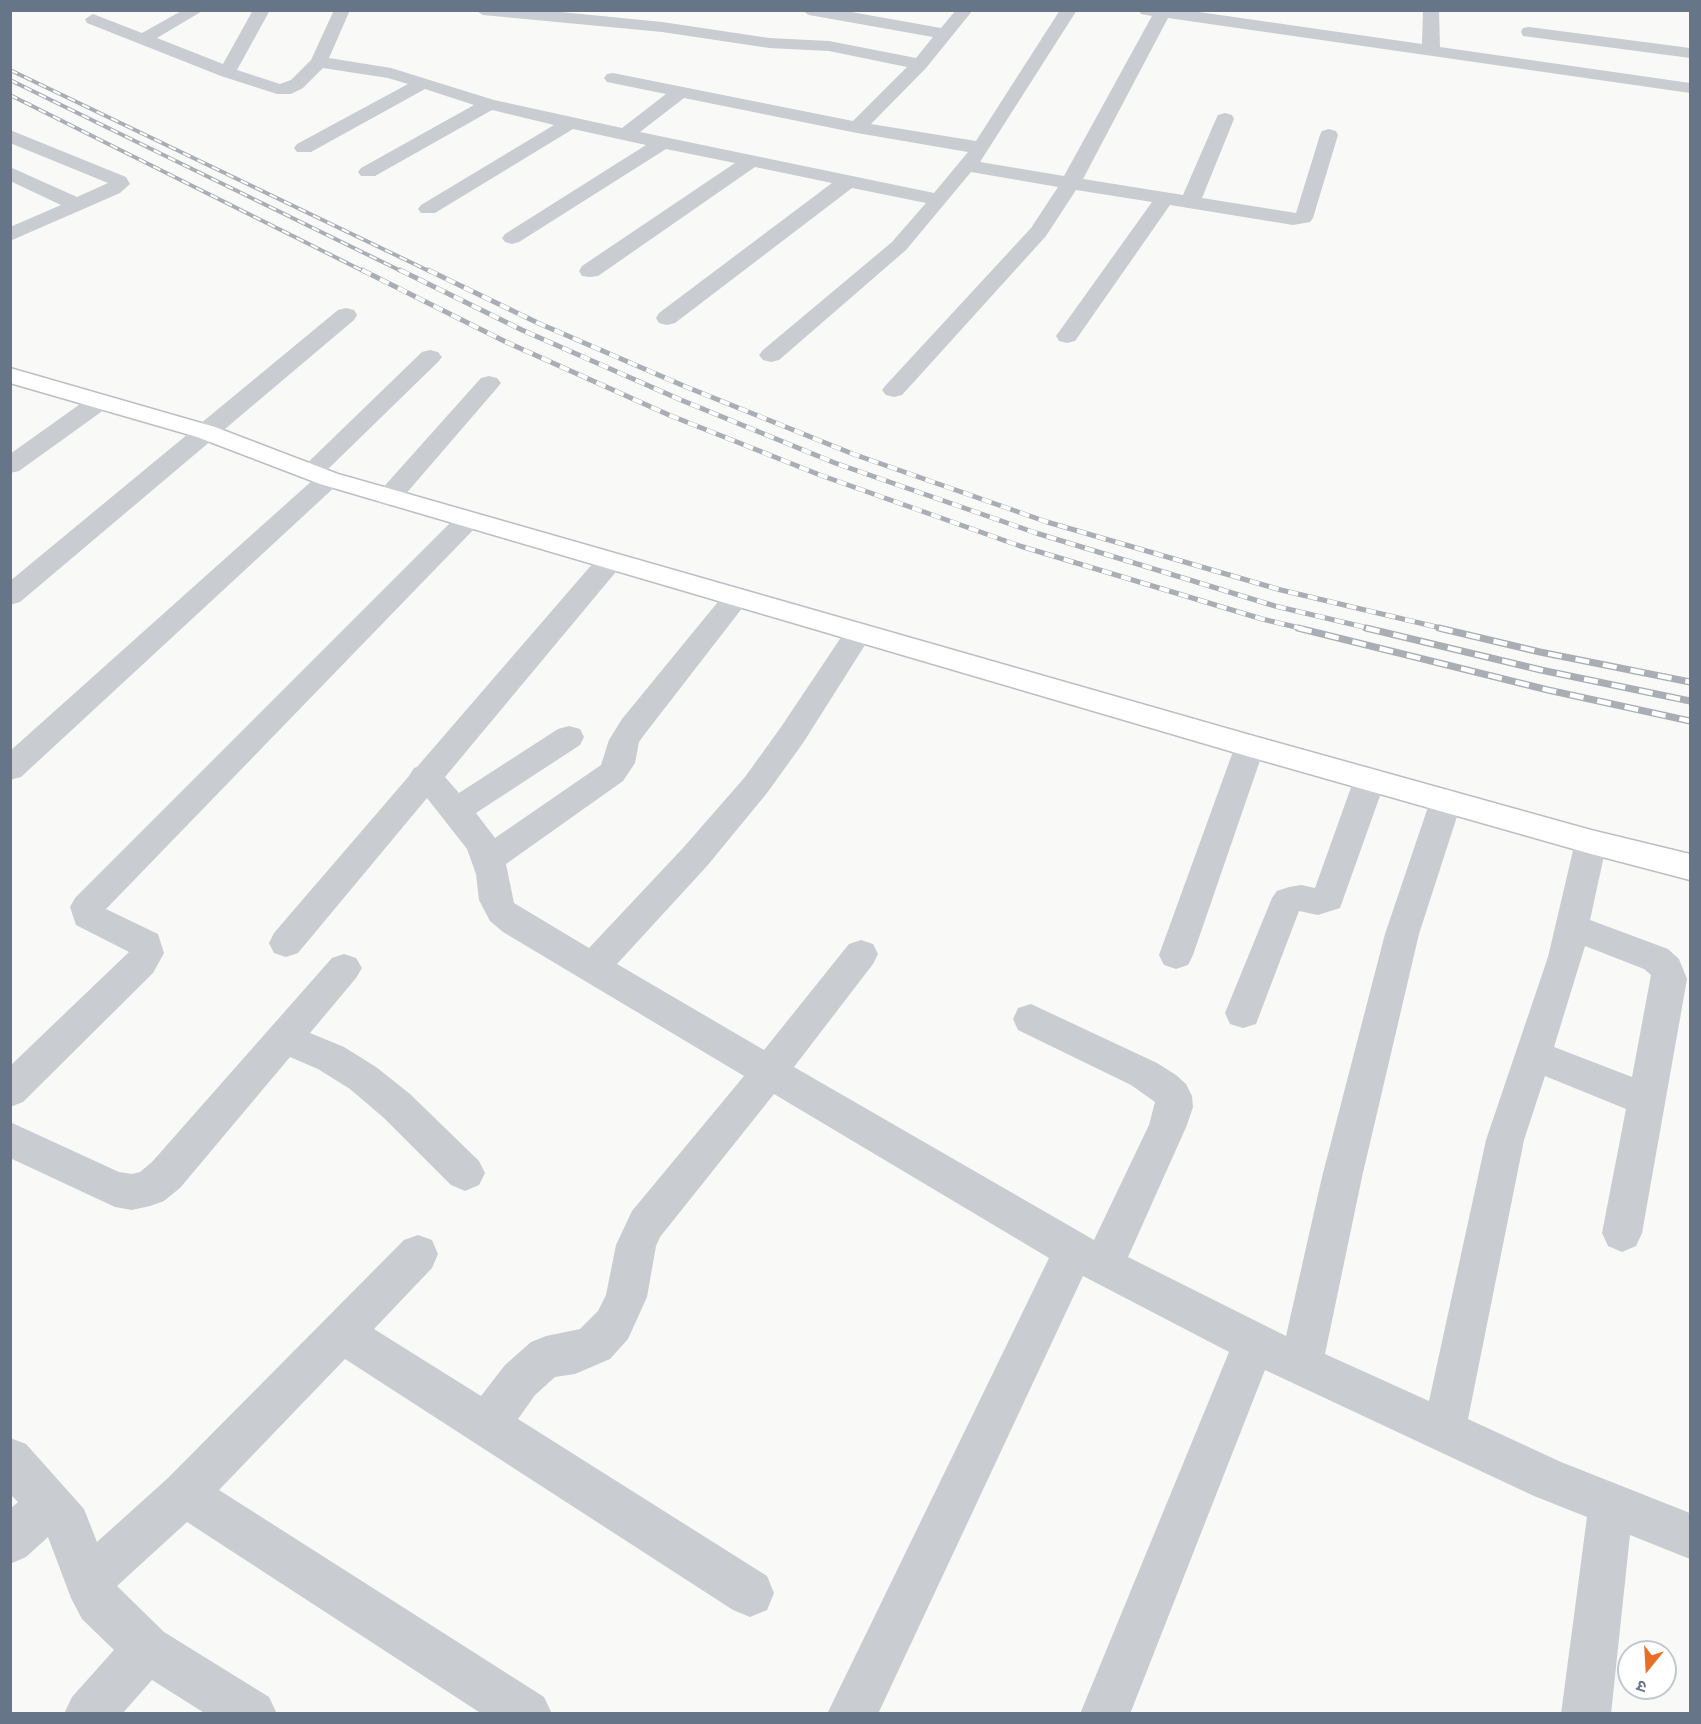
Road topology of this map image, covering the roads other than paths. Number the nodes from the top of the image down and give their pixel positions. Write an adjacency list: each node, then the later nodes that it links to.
1 (196, 10): 21 (street)
2 (262, 10): 27 (street)
3 (342, 10): 24 (street)
4 (483, 10): 17 (street)
5 (684, 10): 17 (street)
6 (809, 10): 13 (street)
7 (965, 10): 19 (street)
8 (1069, 10): 41 (street)
9 (1431, 10): 22 (street)
10 (1526, 10): 18 (street)
11 (1154, 12): 12 (street); 47 (street)
12 (1188, 13): 14 (street)
13 (869, 15): 19 (street)
14 (1250, 18): 20 (street)
15 (1308, 18): 20 (street)
16 (93, 19): 21 (street)
17 (662, 27): 25 (street)
18 (1528, 32): 23 (street); 26 (street)
19 (946, 34): 25 (street)
20 (1299, 34): 22 (street)
21 (145, 38): 27 (street)
22 (1431, 51): 26 (street)
23 (1690, 53)
24 (319, 62): 27 (street); 29 (street)
25 (920, 64): 35 (street)
26 (1530, 65): 30 (street)
27 (227, 72)
28 (613, 78): 31 (street)
29 (423, 83): 32 (street); 40 (street)
30 (1690, 88)
31 (679, 93): 35 (street); 36 (street)
32 (489, 104): 34 (street); 44 (street)
33 (1225, 119): 50 (street)
34 (570, 123): 36 (street); 52 (street)
35 (857, 127): 41 (street)
36 (626, 134): 39 (street)
37 (1329, 135): 50 (street)
38 (10, 136): 51 (street)
39 (662, 143): 42 (street); 56 (street)
40 (304, 148)
41 (981, 148): 43 (street)
42 (751, 161): 46 (street); 57 (street)
43 (968, 166): 47 (street); 49 (street)
44 (368, 172)
45 (10, 173): 51 (street)
46 (848, 181): 49 (street); 59 (street)
47 (1071, 182): 48 (street); 65 (street)
48 (1165, 198): 50 (street); 60 (street)
49 (940, 200): 61 (street)
50 (1190, 203)
51 (78, 205): 54 (street)
52 (428, 208)
53 (21, 211): 54 (street)
54 (42, 220): 55 (street)
55 (10, 235)
56 (512, 238)
57 (590, 271)
58 (346, 315): 67 (street)
59 (667, 318)
60 (1067, 336)
61 (771, 354)
62 (430, 357): 69 (street)
63 (10, 375): 66 (street)
64 (489, 383): 70 (street)
65 (894, 390)
66 (99, 402): 67 (street); 68 (street)
67 (206, 432): 69 (street); 73 (street)
68 (10, 466)
69 (320, 476): 70 (street); 78 (street)
70 (389, 497): 71 (street)
71 (468, 520): 72 (street); 97 (street)
72 (610, 561): 74 (street); 79 (street)
73 (10, 596)
74 (736, 598): 75 (street); 84 (street)
75 (858, 634): 77 (street); 90 (street)
76 (569, 737): 82 (street)
77 (1250, 746): 80 (street); 89 (street)
78 (10, 769)
79 (425, 776): 82 (street); 87 (street)
80 (1370, 780): 81 (street); 92 (street)
81 (1446, 801): 83 (street); 106 (street)
82 (456, 810): 84 (street)
83 (1591, 842): 85 (street); 86 (street)
84 (487, 860): 90 (street)
85 (1690, 867)
86 (1572, 927): 95 (street); 98 (street)
87 (286, 943)
88 (861, 954): 96 (street)
89 (1176, 956)
90 (593, 967): 96 (street)
91 (344, 968): 94 (street)
92 (1243, 1013)
93 (1031, 1019): 103 (street)
94 (284, 1038): 99 (street); 100 (street)
95 (1533, 1055): 98 (street); 108 (street)
96 (770, 1072): 103 (street); 107 (street)
97 (10, 1091)
98 (1647, 1100): 101 (street)
99 (10, 1139)
100 (465, 1173)
101 (1622, 1233)
102 (418, 1254): 104 (street)
103 (1089, 1258): 105 (street); 121 (street)
104 (341, 1332): 107 (street); 110 (street)
105 (1254, 1343): 106 (street); 122 (street)
106 (1301, 1365): 108 (street)
107 (487, 1425): 116 (street)
108 (1444, 1431): 112 (street)
109 (10, 1460): 111 (street)
110 (184, 1494): 115 (street); 120 (street)
111 (49, 1504): 114 (street); 115 (street)
112 (1611, 1505): 113 (street); 123 (street)
113 (1690, 1536)
114 (10, 1541)
115 (88, 1581): 117 (street)
116 (750, 1593)
117 (147, 1649): 118 (street); 119 (street)
118 (89, 1713)
119 (252, 1713)
120 (527, 1713)
121 (852, 1713)
122 (1105, 1713)
123 (1586, 1713)

